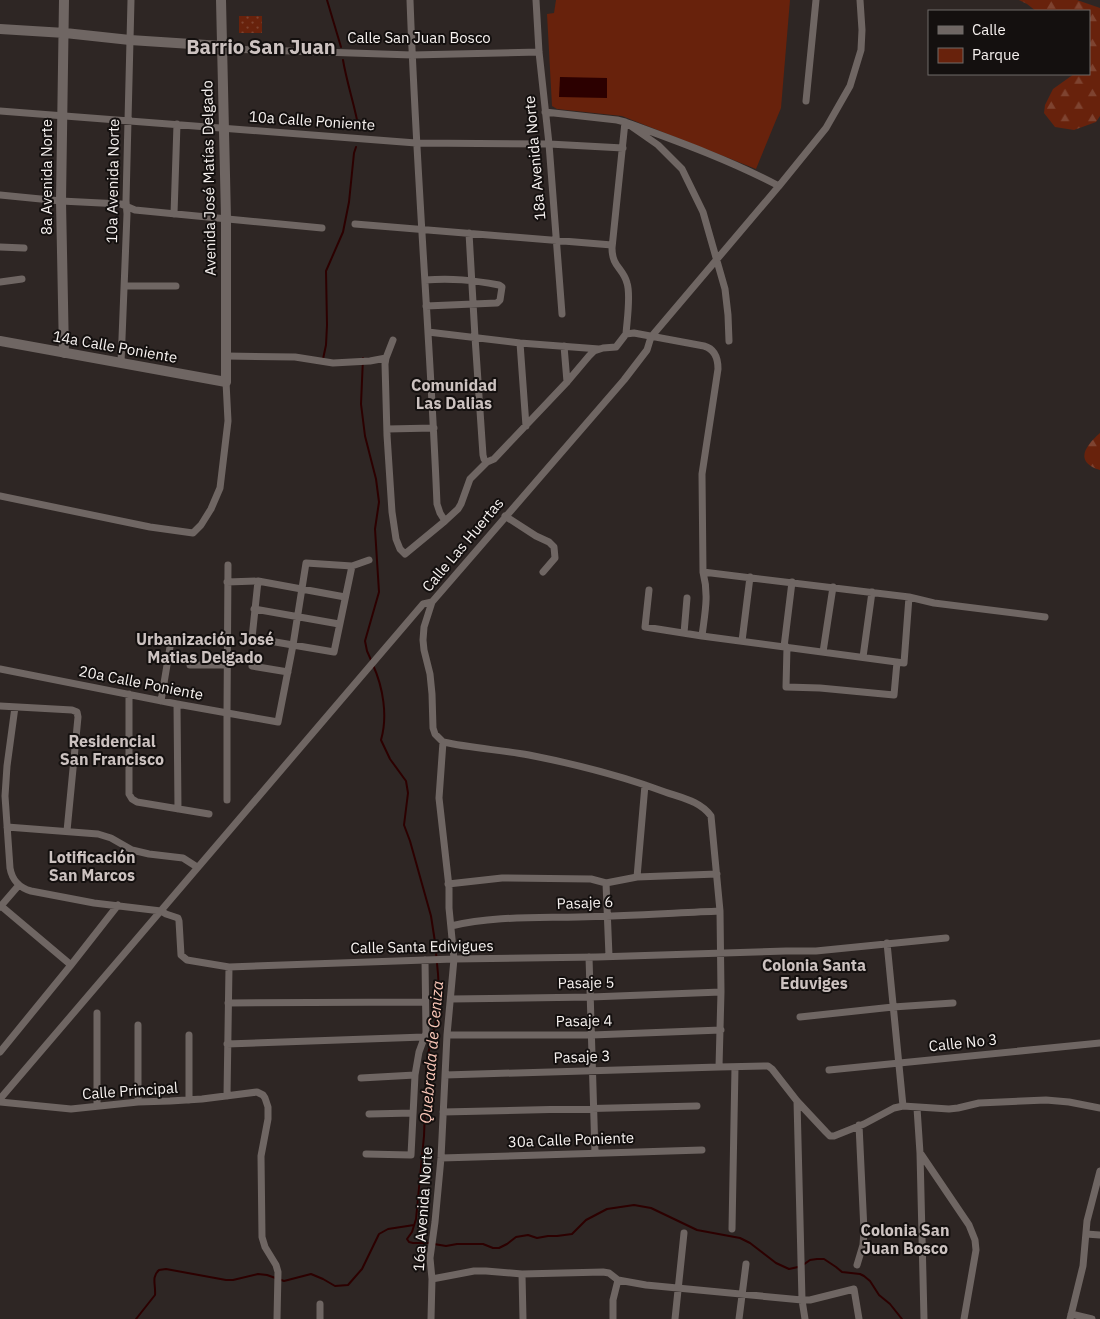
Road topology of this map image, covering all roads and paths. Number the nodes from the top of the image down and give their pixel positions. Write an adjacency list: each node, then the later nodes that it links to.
1 (64, 0): 9 (street, 8a Avenida Norte)
2 (131, 0): 10 (street, 10a Avenida Norte)
3 (222, 0): 11 (street, Avenida José Matías Delgado)
4 (410, 0): 13 (street)
5 (536, 0): 12 (street, 18a Avenida Norte)
6 (816, 0): 14 (street)
7 (860, 0): 25 (street, Calle Las Huertas)
8 (0, 29): 9 (street, Calle San Juan Bosco)
9 (64, 33): 10 (street, Calle San Juan Bosco); 17 (street, 8a Avenida Norte)
10 (130, 40): 11 (street, Calle San Juan Bosco); 18 (street, 10a Avenida Norte)
11 (222, 46): 13 (street, Calle San Juan Bosco); 21 (street, Avenida José Matías Delgado)
12 (539, 52): 13 (street, Calle San Juan Bosco); 16 (street, 18a Avenida Norte)
13 (412, 55): 22 (street)
14 (806, 101)
15 (0, 111): 17 (street, 10a Calle Poniente)
16 (546, 112): 19 (street); 23 (street, 18a Avenida Norte)
17 (62, 116): 18 (street, 10a Calle Poniente); 27 (street, 8a Avenida Norte)
18 (128, 121): 20 (street, 10a Calle Poniente); 28 (street, 10a Avenida Norte)
19 (625, 122): 24 (street); 25 (street); 39 (street)
20 (177, 124): 21 (street, 10a Calle Poniente); 29 (street)
21 (224, 128): 22 (street, 10a Calle Poniente); 30 (street, Avenida José Matías Delgado)
22 (416, 142): 23 (street, 10a Calle Poniente); 33 (street)
23 (549, 144): 24 (street, 10a Calle Poniente); 35 (street, 18a Avenida Norte)
24 (623, 148): 36 (street)
25 (779, 186): 39 (street, Calle Las Huertas)
26 (0, 195): 27 (street)
27 (62, 201): 28 (street); 59 (street, 8a Avenida Norte)
28 (126, 206): 29 (street); 44 (street, 10a Avenida Norte)
29 (174, 214): 30 (street)
30 (226, 218): 32 (street); 60 (street, Avenida José Matías Delgado)
31 (355, 224): 33 (street)
32 (322, 228)
33 (423, 230): 34 (street); 41 (street)
34 (470, 233): 35 (street); 42 (street)
35 (556, 240): 36 (street); 48 (street, 18a Avenida Norte)
36 (612, 245): 50 (street)
37 (0, 247): 38 (street)
38 (24, 248)
39 (716, 259): 51 (street, Calle Las Huertas); 55 (street)
40 (22, 279): 43 (street)
41 (425, 280): 42 (street); 47 (street)
42 (472, 280): 46 (street); 46 (street)
43 (0, 282)
44 (125, 286): 45 (street); 62 (street, 10a Avenida Norte)
45 (176, 286)
46 (473, 304): 47 (street); 52 (street)
47 (426, 306): 49 (street)
48 (562, 314)
49 (428, 332): 52 (street); 66 (street)
50 (626, 334): 51 (street); 58 (street)
51 (651, 336): 70 (street, Calle Las Huertas); 76 (street)
52 (475, 337): 56 (street); 68 (street)
53 (393, 340): 61 (street)
54 (0, 341): 59 (street, 14a Calle Poniente)
55 (729, 341)
56 (520, 343): 57 (street); 65 (street)
57 (564, 346): 58 (street); 64 (street)
58 (599, 349): 64 (street)
59 (64, 353): 62 (street, 14a Calle Poniente)
60 (226, 356): 61 (street); 63 (street, Avenida José Matías Delgado)
61 (386, 358): 67 (street)
62 (122, 363): 63 (street, 14a Calle Poniente)
63 (226, 382): 69 (street)
64 (567, 382): 65 (street)
65 (526, 426): 68 (street)
66 (434, 428): 67 (street); 71 (street)
67 (387, 429): 71 (street)
68 (487, 462): 71 (street)
69 (0, 496)
70 (505, 516): 75 (street); 88 (street, Calle Las Huertas)
71 (445, 521)
72 (369, 560): 74 (street)
73 (228, 565): 79 (street)
74 (352, 566): 82 (street); 86 (street)
75 (543, 572)
76 (704, 572): 77 (street); 94 (street)
77 (750, 577): 80 (street); 95 (street)
78 (258, 581): 79 (street); 82 (street); 89 (street)
79 (227, 582): 103 (street)
80 (792, 582): 81 (street); 98 (street)
81 (833, 587): 84 (street); 99 (street)
82 (302, 589): 86 (street); 90 (street)
83 (649, 590): 93 (street)
84 (872, 592): 85 (street); 100 (street)
85 (909, 596): 91 (street); 101 (street)
86 (345, 597): 92 (street)
87 (687, 598): 93 (street)
88 (432, 602): 113 (street, Calle Las Huertas); 120 (street)
89 (254, 609): 90 (street); 96 (street)
90 (298, 617): 92 (street); 96 (street)
91 (1045, 617)
92 (339, 624): 96 (street)
93 (684, 633): 94 (street)
94 (702, 636): 95 (street)
95 (742, 641): 98 (street)
96 (293, 645): 106 (street)
97 (170, 647): 108 (street)
98 (785, 647): 99 (street); 101 (street)
99 (823, 652): 100 (street)
100 (863, 657): 101 (street)
101 (897, 662)
102 (190, 665): 103 (street)
103 (228, 665): 112 (street)
104 (252, 666): 106 (street)
105 (0, 669): 107 (street, 20a Calle Poniente)
106 (288, 672): 112 (street, 20a Calle Poniente)
107 (129, 694): 108 (street, 20a Calle Poniente); 116 (street)
108 (161, 701): 109 (street, 20a Calle Poniente)
109 (177, 704): 112 (street, 20a Calle Poniente); 116 (street)
110 (0, 706): 111 (street)
111 (15, 707): 118 (street); 119 (street)
112 (227, 713): 115 (street)
113 (443, 742): 114 (street); 124 (street, 16a Avenida Norte)
114 (645, 785): 121 (street); 122 (street)
115 (228, 800)
116 (178, 809): 117 (street)
117 (209, 814)
118 (7, 827): 119 (street); 125 (street)
119 (67, 831): 120 (street)
120 (197, 867): 128 (street)
121 (717, 874): 122 (street); 129 (street)
122 (637, 877): 123 (street)
123 (606, 883): 124 (street); 130 (street)
124 (448, 884): 131 (street, 16a Avenida Norte)
125 (19, 885): 126 (street); 127 (street)
126 (118, 905): 128 (street); 139 (street)
127 (0, 907): 139 (street)
128 (161, 911): 140 (street, Calle Santa Edivigues); 169 (street)
129 (720, 911): 130 (street, Pasaje 6); 134 (street)
130 (607, 917): 131 (street, Pasaje 6); 135 (street)
131 (451, 926): 137 (street, 16a Avenida Norte)
132 (946, 938): 133 (street, Calle Santa Edivigues)
133 (887, 943): 134 (street, Calle Santa Edivigues); 147 (street)
134 (721, 952): 135 (street, Calle Santa Edivigues); 141 (street)
135 (609, 956): 136 (street, Calle Santa Edivigues)
136 (589, 957): 137 (street, Calle Santa Edivigues); 142 (street)
137 (454, 959): 138 (street, Calle Santa Edivigues); 143 (street, 16a Avenida Norte)
138 (425, 960): 140 (street, Calle Santa Edivigues); 144 (street)
139 (71, 965): 158 (street)
140 (229, 967): 145 (street)
141 (721, 992): 142 (street, Pasaje 5); 151 (street)
142 (591, 997): 143 (street, Pasaje 5); 154 (street)
143 (451, 999): 153 (street, 16a Avenida Norte)
144 (425, 1002): 145 (street); 155 (street)
145 (228, 1003): 157 (street)
146 (953, 1003): 147 (street)
147 (893, 1007): 149 (street); 159 (street)
148 (97, 1012): 172 (street)
149 (800, 1017)
150 (138, 1025): 170 (street)
151 (721, 1030): 154 (street, Pasaje 4); 160 (street)
152 (189, 1035): 168 (street)
153 (448, 1035): 154 (street, Pasaje 4); 165 (street, 16a Avenida Norte)
154 (592, 1035): 163 (street)
155 (424, 1037): 157 (street); 164 (street)
156 (1100, 1042): 159 (street, Calle No 3)
157 (227, 1044): 167 (street)
158 (0, 1052)
159 (898, 1063): 162 (street, Calle No 3); 174 (street)
160 (719, 1067): 161 (street, Pasaje 3); 163 (street, Pasaje 3)
161 (735, 1067): 171 (street, Pasaje 3); 188 (street)
162 (828, 1070)
163 (592, 1071): 165 (street, Pasaje 3); 177 (street)
164 (415, 1075): 166 (street); 179 (street)
165 (445, 1075): 178 (street, 16a Avenida Norte)
166 (361, 1078)
167 (227, 1096): 168 (street, Calle Principal); 202 (street, Calle Principal)
168 (189, 1100): 170 (street, Calle Principal)
169 (0, 1101): 172 (street, Calle Principal)
170 (138, 1102): 172 (street, Calle Principal)
171 (797, 1102): 181 (street); 199 (street)
172 (97, 1106)
173 (697, 1106): 177 (street)
174 (903, 1106): 175 (street); 181 (street)
175 (916, 1108): 176 (street); 184 (street)
176 (1100, 1108)
177 (594, 1109): 178 (street); 183 (street)
178 (443, 1112): 186 (street, 16a Avenida Norte)
179 (413, 1113): 180 (street); 185 (street)
180 (369, 1114)
181 (859, 1125): 193 (street)
182 (702, 1150): 183 (street, 30a Calle Poniente)
183 (595, 1153): 186 (street, 30a Calle Poniente)
184 (920, 1153): 211 (street); 212 (street)
185 (366, 1154)
186 (441, 1158): 195 (street, 16a Avenida Norte)
187 (1100, 1172): 190 (street)
188 (732, 1229)
189 (684, 1233): 197 (street)
190 (1086, 1234): 191 (street); 201 (street)
191 (1100, 1235)
192 (746, 1264): 198 (street)
193 (857, 1265)
194 (522, 1274): 195 (street); 196 (street); 205 (street)
195 (432, 1279): 204 (street, 16a Avenida Norte)
196 (618, 1280): 197 (street); 206 (street)
197 (678, 1289): 198 (street); 207 (street)
198 (741, 1295): 199 (street); 208 (street)
199 (802, 1300): 209 (street); 210 (street)
200 (320, 1304): 203 (street)
201 (1071, 1316): 213 (street)
202 (277, 1319)
203 (320, 1319)
204 (431, 1319)
205 (523, 1319)
206 (613, 1319)
207 (675, 1319)
208 (739, 1319)
209 (805, 1319)
210 (859, 1319)
211 (924, 1319)
212 (964, 1319)
213 (1092, 1319)

